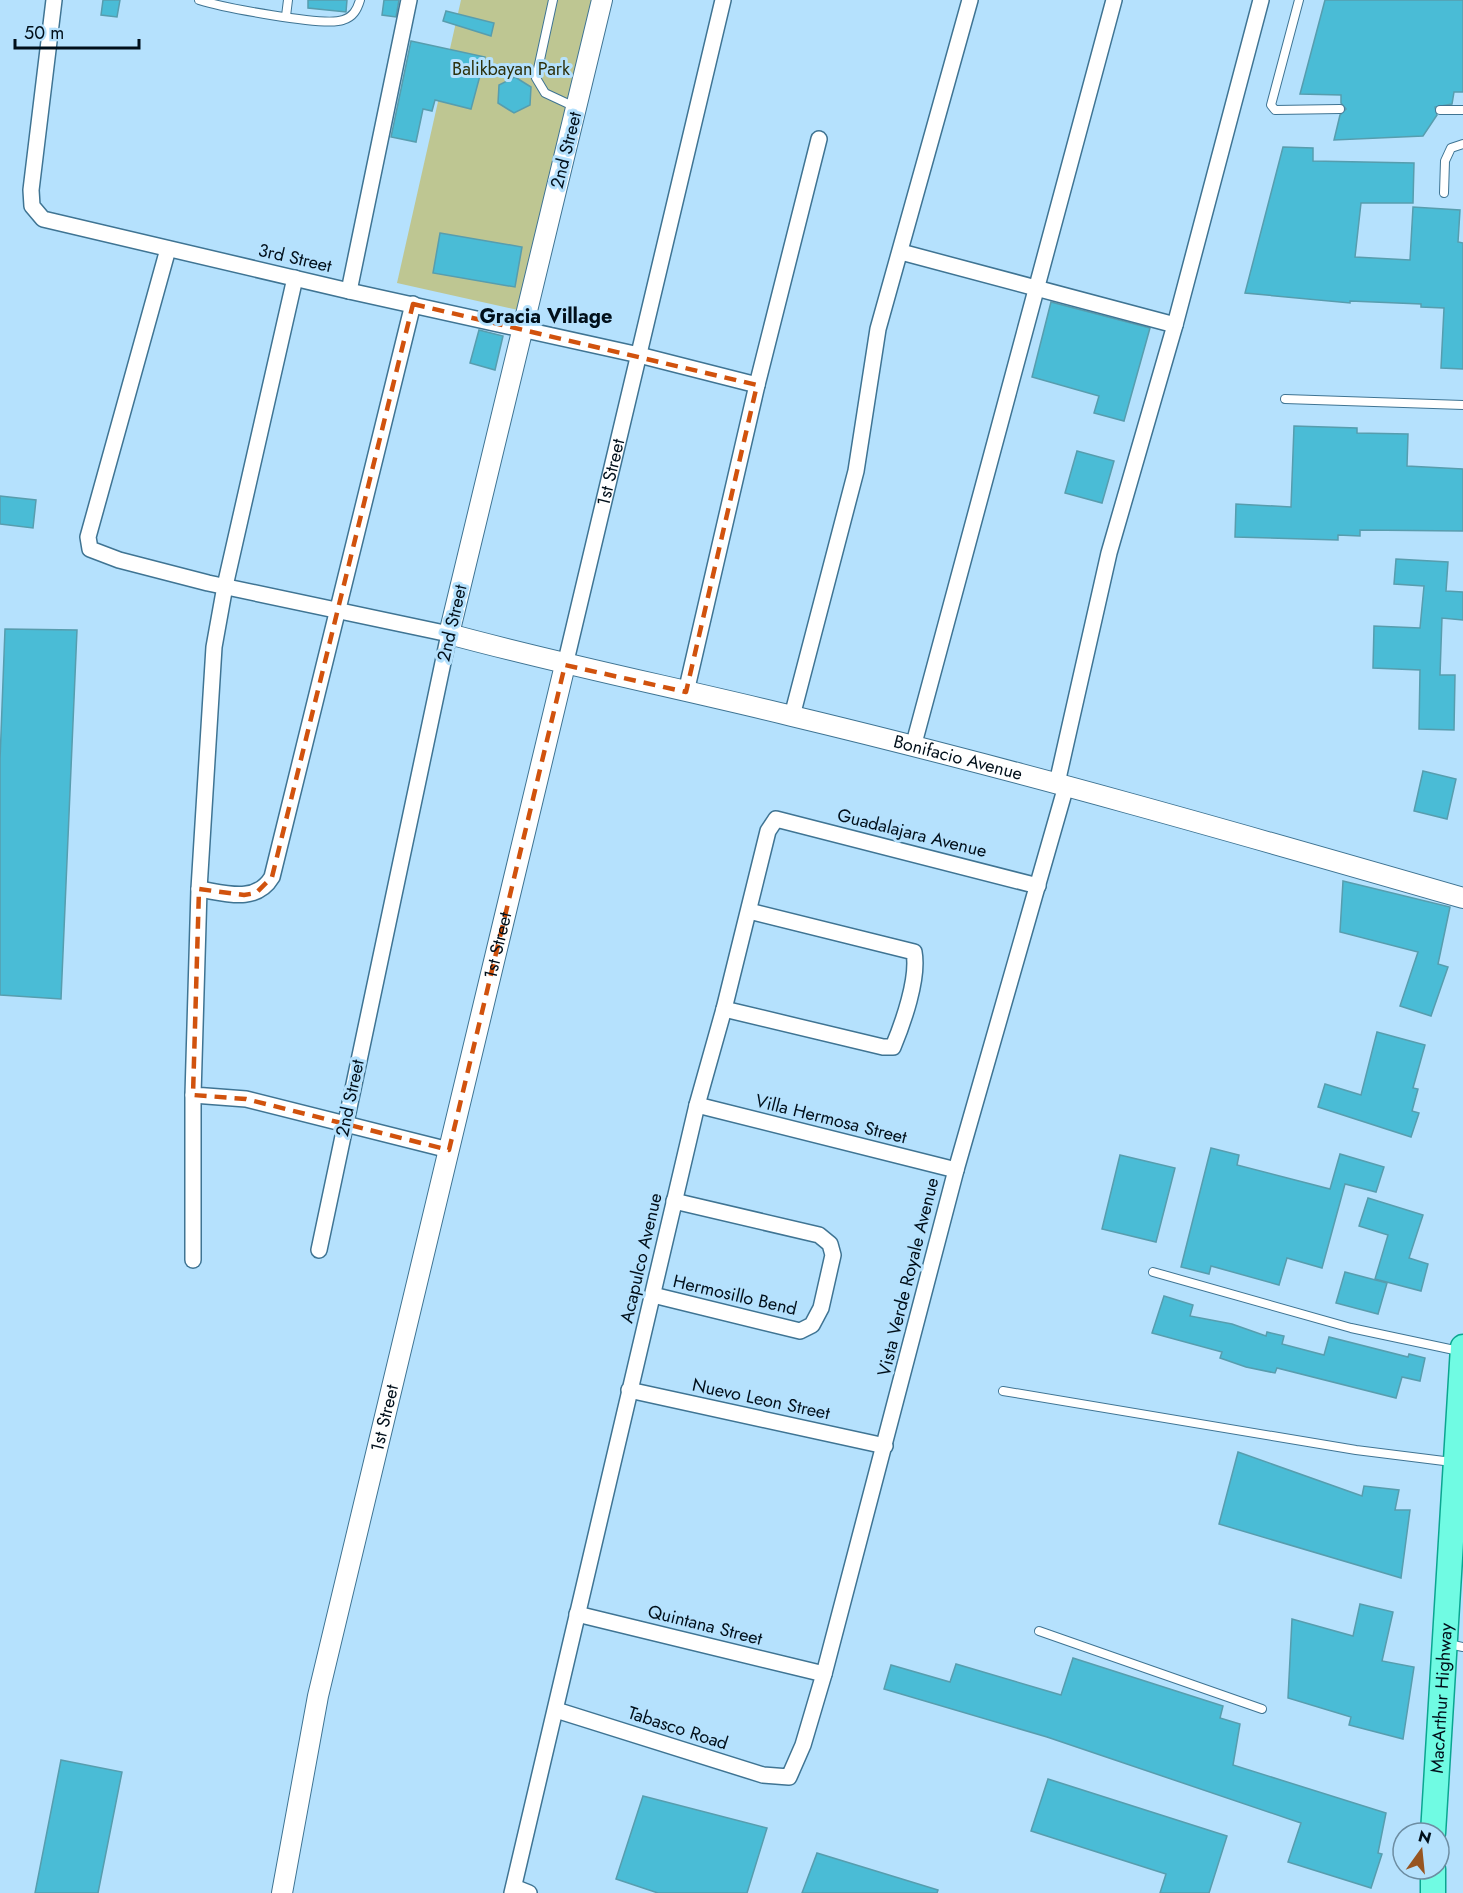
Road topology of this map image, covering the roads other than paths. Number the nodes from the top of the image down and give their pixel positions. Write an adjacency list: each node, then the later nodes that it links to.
1 (54, 0): 22 (street, 3rd Street)
2 (199, 0): 13 (lane)
3 (288, 0): 14 (lane)
4 (360, 0): 14 (lane)
5 (410, 0): 26 (street)
6 (553, 0): 15 (lane)
7 (602, 0): 15 (street, 2nd Street)
8 (723, 0): 30 (street, 1st Street)
9 (970, 0): 23 (street)
10 (1114, 0): 25 (street)
11 (1261, 0): 28 (street, Vista Verde Royale Avenue)
12 (1299, 0): 16 (lane)
13 (215, 2): 14 (lane)
14 (286, 16)
15 (576, 107): 29 (street, 2nd Street)
16 (1340, 109)
17 (1440, 110): 18 (lane)
18 (1463, 110)
19 (819, 139): 31 (street)
20 (1463, 144): 21 (lane)
21 (1444, 193)
22 (168, 249): 24 (street, 3rd Street); 34 (street)
23 (901, 252): 25 (street); 39 (street)
24 (295, 278): 26 (street, 3rd Street); 34 (street)
25 (1038, 290): 28 (street); 40 (street)
26 (349, 291): 27 (street, 3rd Street)
27 (413, 304): 29 (street, 3rd Street); 35 (street)
28 (1174, 325): 41 (street, Vista Verde Royale Avenue)
29 (523, 329): 30 (street, 3rd Street); 36 (street, 2nd Street)
30 (639, 355): 31 (street, 3rd Street); 37 (street, 1st Street)
31 (757, 386): 38 (street)
32 (1285, 399): 33 (lane)
33 (1463, 405)
34 (225, 586): 35 (street); 44 (street)
35 (337, 611): 36 (street); 44 (street)
36 (449, 634): 37 (street, Bonifacio Avenue); 50 (street, 2nd Street)
37 (566, 665): 38 (street, Bonifacio Avenue); 51 (street, 1st Street)
38 (686, 692): 39 (street, Bonifacio Avenue)
39 (792, 716): 40 (street, Bonifacio Avenue)
40 (913, 747): 41 (street, Bonifacio Avenue)
41 (1061, 785): 43 (street, Vista Verde Royale Avenue); 45 (street, Bonifacio Avenue)
42 (776, 819): 43 (street, Guadalajara Avenue); 46 (street, Acapulco Avenue)
43 (1038, 886): 52 (street, Vista Verde Royale Avenue)
44 (199, 889): 48 (street)
45 (1463, 898)
46 (748, 911): 47 (street, Acapulco Avenue); 47 (street)
47 (724, 1009): 49 (street, Acapulco Avenue)
48 (194, 1095): 50 (street); 55 (street)
49 (697, 1105): 52 (street, Villa Hermosa Street); 53 (street, Acapulco Avenue)
50 (344, 1126): 51 (street); 54 (street, 2nd Street)
51 (449, 1150): 74 (street, 1st Street)
52 (956, 1170): 62 (street, Vista Verde Royale Avenue)
53 (674, 1201): 57 (street, Acapulco Avenue); 57 (street, Hermosillo Bend)
54 (319, 1250)
55 (193, 1260)
56 (1153, 1272): 59 (lane)
57 (652, 1295): 60 (street, Acapulco Avenue)
58 (1463, 1347): 59 (main road, MacArthur Highway)
59 (1463, 1352): 63 (main road, MacArthur Highway)
60 (629, 1390): 62 (street, Nuevo Leon Street); 65 (street, Acapulco Avenue)
61 (1003, 1391): 63 (lane)
62 (885, 1446): 68 (street, Vista Verde Royale Avenue)
63 (1456, 1463): 64 (main road, MacArthur Highway)
64 (1459, 1489): 67 (main road, MacArthur Highway)
65 (577, 1614): 68 (street, Quintana Street); 70 (street, Acapulco Avenue)
66 (1039, 1631): 69 (lane)
67 (1454, 1645): 72 (main road, MacArthur Highway)
68 (824, 1674): 71 (street, Vista Verde Royale Avenue)
69 (1262, 1709)
70 (556, 1710): 71 (street, Tabasco Road); 73 (street, Acapulco Avenue)
71 (789, 1778)
72 (1434, 1821)
73 (513, 1890): 75 (street)
74 (282, 1893)
75 (530, 1893)

